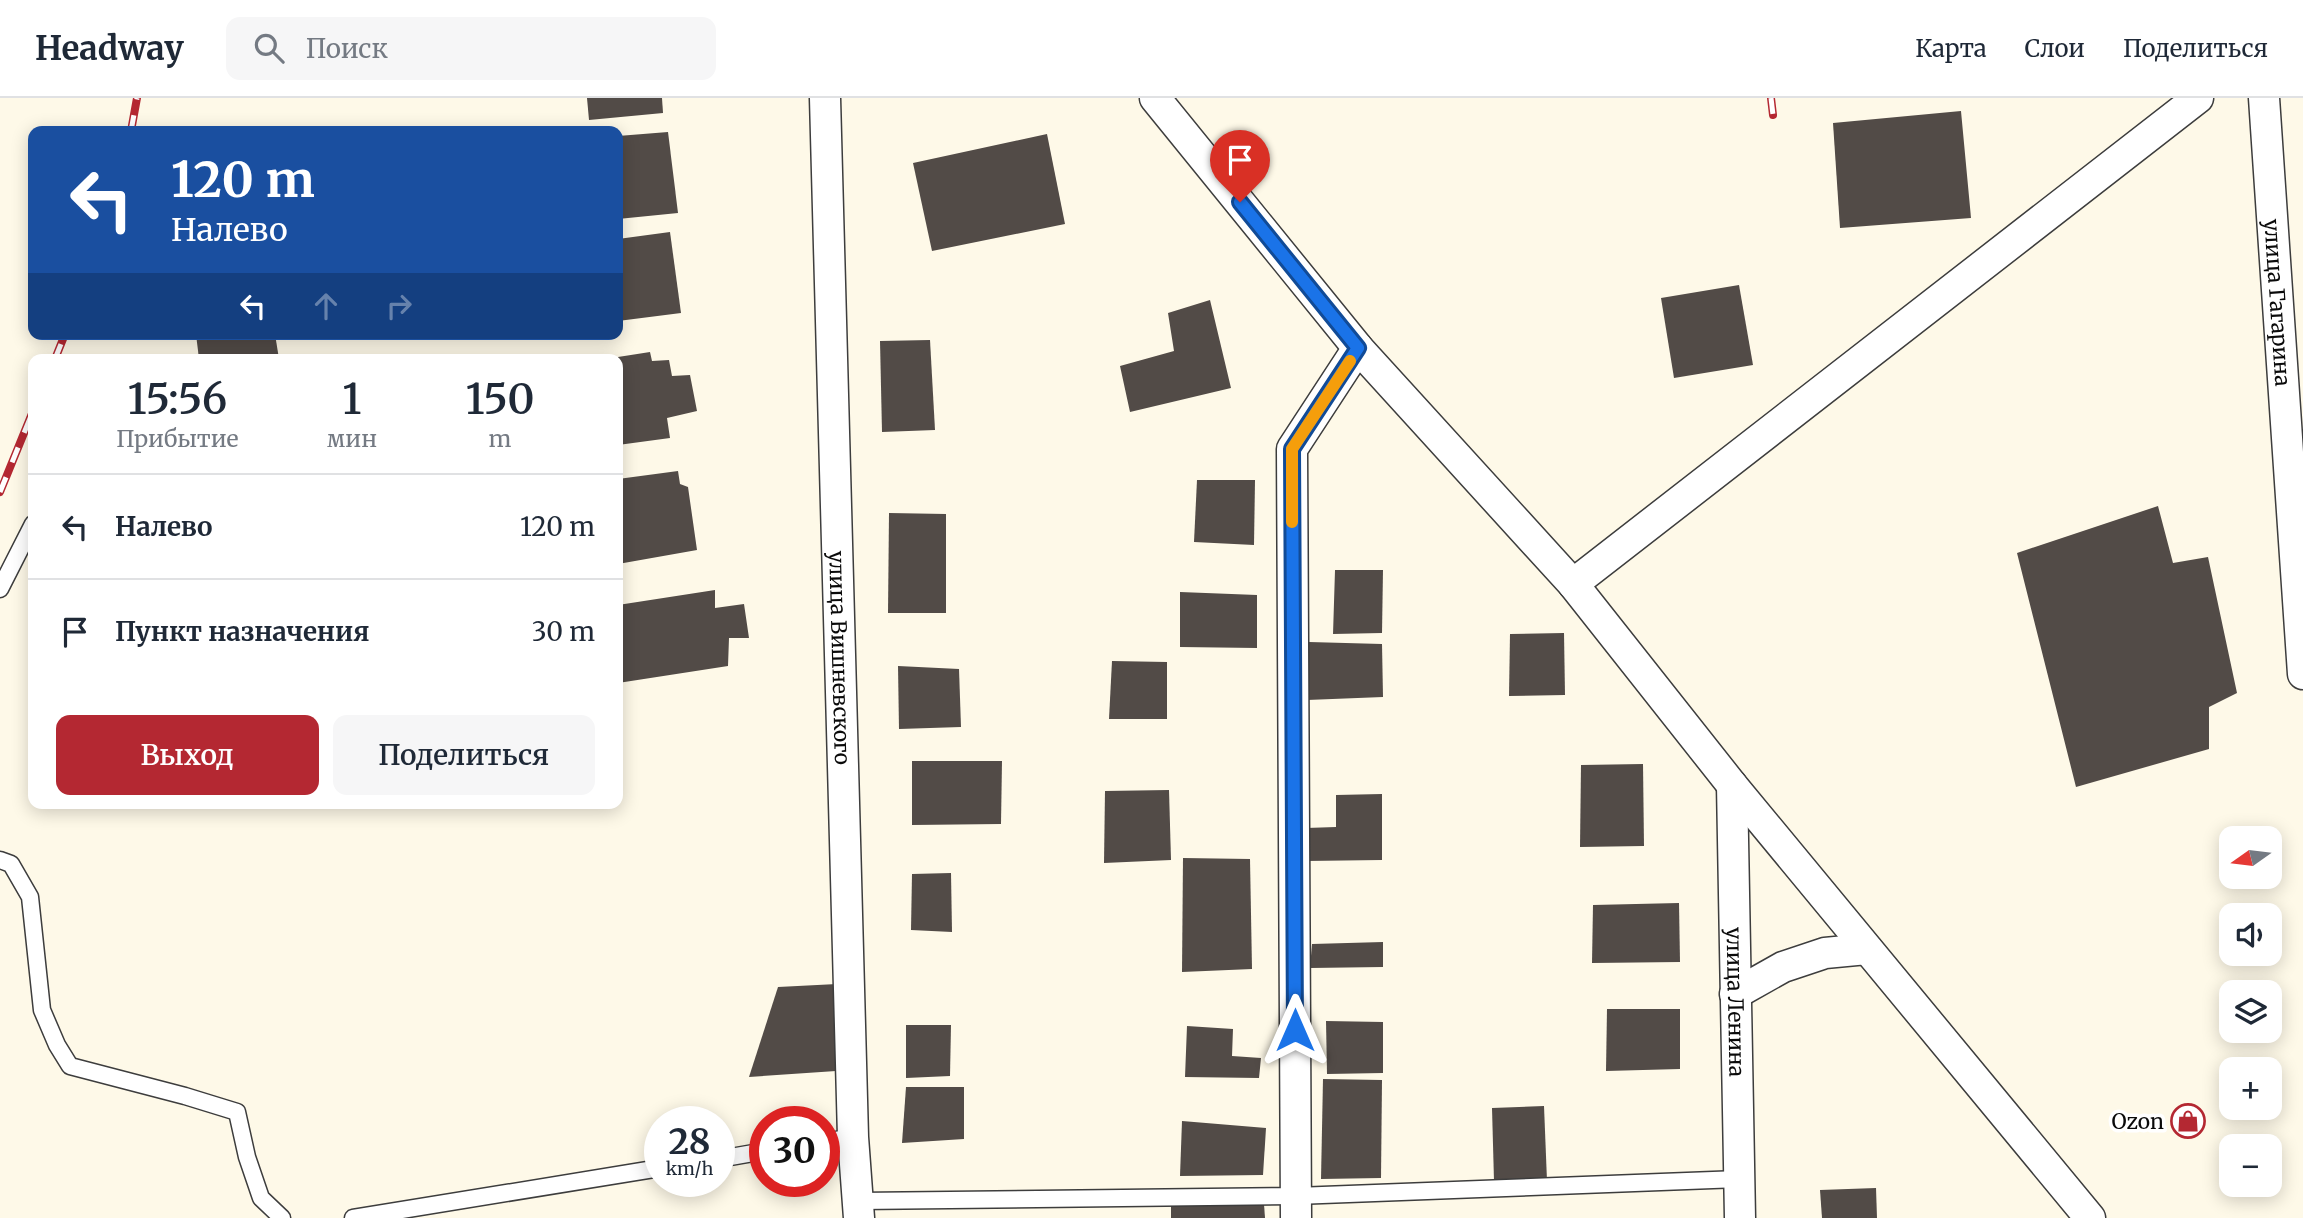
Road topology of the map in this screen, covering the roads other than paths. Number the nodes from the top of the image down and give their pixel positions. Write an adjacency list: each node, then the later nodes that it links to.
1 (825, 98): 14 (street, улица Вишневского)
2 (1155, 98): 5 (street)
3 (2198, 98): 7 (street)
4 (2264, 98): 9 (street, улица Гагарина)
5 (1358, 348): 7 (street); 18 (street)
6 (28, 534): 8 (lane)
7 (1573, 584): 10 (street)
8 (0, 589)
9 (2303, 674)
10 (1732, 785): 12 (street); 13 (street, улица Ленина)
11 (0, 860): 20 (lane)
12 (1867, 949): 13 (street); 23 (street)
13 (1735, 993): 17 (street, улица Ленина)
14 (839, 1106)
15 (840, 1144): 19 (street, улица Вишневского)
16 (644, 1171): 21 (lane)
17 (1739, 1179): 18 (lane); 22 (street, улица Ленина)
18 (1296, 1207): 19 (lane)
19 (859, 1210)
20 (282, 1218)
21 (353, 1218)
22 (1740, 1218)
23 (2090, 1218)

